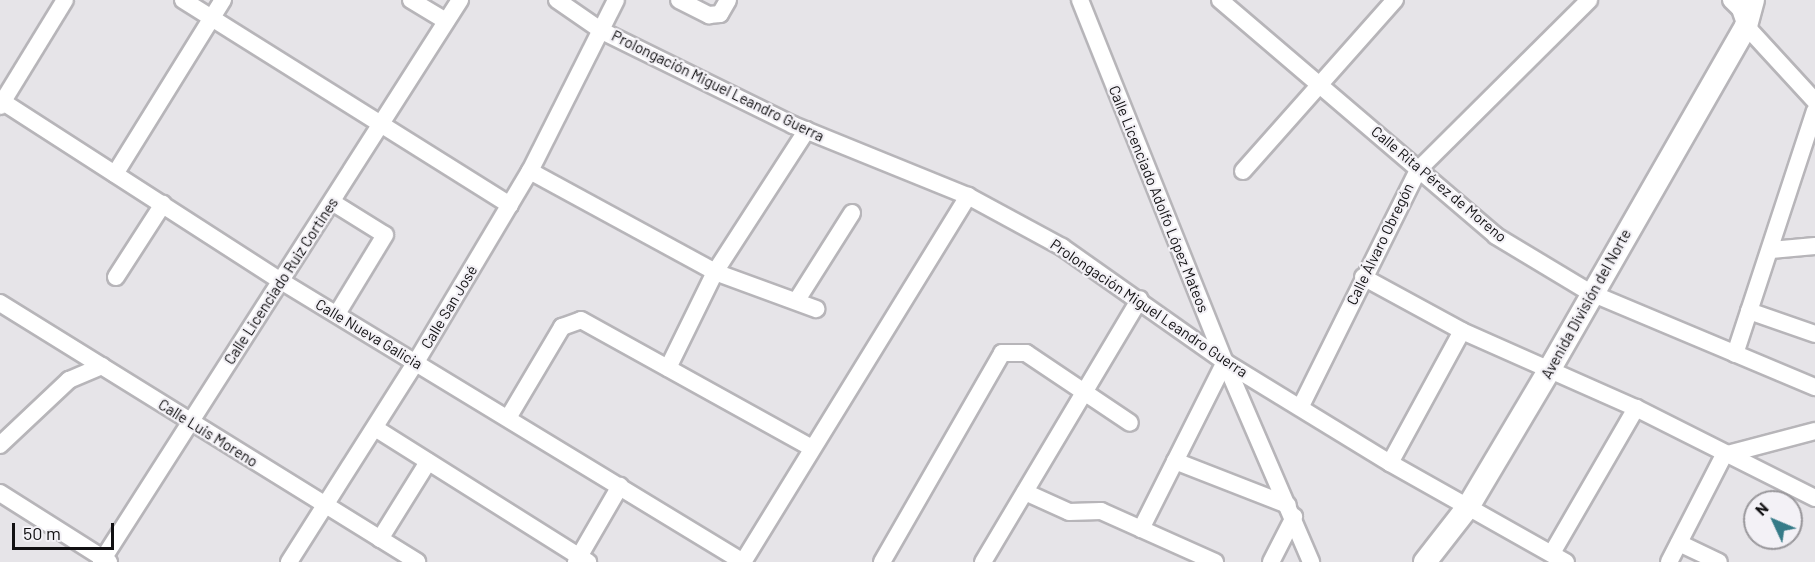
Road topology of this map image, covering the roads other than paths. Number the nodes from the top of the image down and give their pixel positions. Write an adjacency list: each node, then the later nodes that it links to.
1 (65, 0): 20 (street)
2 (183, 0): 15 (street)
3 (224, 0): 15 (street)
4 (411, 0): 16 (street)
5 (460, 0): 16 (street, Calle Licenciado Ruiz Cortines)
6 (557, 0): 17 (street, Prolongación Miguel Leandro Guerra)
7 (616, 0): 17 (street, Calle San José)
8 (679, 0): 9 (street)
9 (728, 0)
10 (1080, 0): 50 (street, Calle Licenciado Adolfo López Mateos)
11 (1220, 0): 18 (street, Calle Rita Pérez de Moreno)
12 (1395, 0): 18 (street)
13 (1589, 0): 24 (street, Calle Álvaro Obregón)
14 (1742, 12): 19 (street); 39 (street, Avenida División del Norte)
15 (212, 18): 22 (street); 27 (street)
16 (446, 21): 22 (street, Calle Licenciado Ruiz Cortines)
17 (602, 31): 23 (street, Prolongación Miguel Leandro Guerra); 25 (street, Calle San José)
18 (1320, 82): 24 (street, Calle Rita Pérez de Moreno); 26 (street)
19 (1815, 101)
20 (1, 103): 27 (street, Calle Nueva Galicia)
21 (1815, 111): 34 (street)
22 (382, 124): 29 (street, Calle Licenciado Ruiz Cortines); 31 (street)
23 (807, 130): 28 (street, Prolongación Miguel Leandro Guerra); 35 (street)
24 (1418, 170): 37 (street, Calle Álvaro Obregón); 39 (street, Calle Rita Pérez de Moreno)
25 (530, 171): 31 (street, Calle San José); 35 (street)
26 (1243, 171)
27 (115, 174): 30 (street, Calle Nueva Galicia)
28 (968, 196): 40 (street, Prolongación Miguel Leandro Guerra); 64 (street)
29 (332, 202): 38 (street, Calle Licenciado Ruiz Cortines); 45 (street)
30 (163, 204): 36 (street); 38 (street, Calle Nueva Galicia)
31 (510, 205): 49 (street, Calle San José)
32 (852, 213): 41 (street)
33 (1815, 246): 34 (street)
34 (1771, 250): 44 (street)
35 (715, 272): 41 (street); 52 (street)
36 (116, 277)
37 (1364, 277): 46 (street); 56 (street, Calle Álvaro Obregón)
38 (281, 281): 45 (street, Calle Nueva Galicia); 59 (street, Calle Licenciado Ruiz Cortines)
39 (1591, 293): 48 (street, Calle Rita Pérez de Moreno); 53 (street, Avenida División del Norte)
40 (1140, 299): 50 (street, Prolongación Miguel Leandro Guerra); 55 (street)
41 (796, 300): 43 (street)
42 (0, 303): 51 (street, Calle Luis Moreno)
43 (816, 309)
44 (1749, 311): 47 (street); 48 (street)
45 (337, 314): 49 (street, Calle Nueva Galicia)
46 (1461, 331): 53 (street); 68 (street)
47 (1815, 334)
48 (1735, 354): 54 (street, Calle Rita Pérez de Moreno)
49 (416, 362): 58 (street, Calle Nueva Galicia); 61 (street, Calle San José)
50 (1225, 362): 56 (street, Prolongación Miguel Leandro Guerra); 66 (street); 75 (street, Calle Licenciado Adolfo López Mateos)
51 (102, 366): 59 (street, Calle Luis Moreno); 63 (street)
52 (668, 368): 58 (street); 64 (street)
53 (1548, 372): 57 (street); 74 (street, Avenida División del Norte)
54 (1815, 387)
55 (1081, 393): 60 (street); 70 (street); 85 (street)
56 (1301, 406): 68 (street, Prolongación Miguel Leandro Guerra)
57 (1636, 408): 65 (street); 79 (street)
58 (507, 418): 69 (street, Calle Nueva Galicia)
59 (191, 422): 73 (street, Calle Luis Moreno); 81 (street, Calle Licenciado Ruiz Cortines)
60 (1130, 423)
61 (375, 428): 67 (street); 73 (street, Calle San José)
62 (1815, 431): 65 (street)
63 (0, 445)
64 (812, 448): 84 (street)
65 (1724, 455): 72 (street); 78 (street)
66 (1175, 461): 75 (street); 76 (street)
67 (428, 462): 77 (street); 80 (street)
68 (1390, 463): 74 (street, Prolongación Miguel Leandro Guerra)
69 (620, 486): 80 (street); 84 (street, Calle Nueva Galicia)
70 (1025, 492): 76 (street); 86 (street)
71 (0, 493): 81 (street)
72 (1815, 498)
73 (323, 505): 77 (street, Calle Luis Moreno); 82 (street, Calle San José)
74 (1468, 507): 79 (street, Prolongación Miguel Leandro Guerra); 90 (street, Avenida División del Norte)
75 (1291, 511): 88 (street); 89 (street, Calle Licenciado Adolfo López Mateos)
76 (1141, 529): 87 (street)
77 (380, 539): 83 (street, Calle Luis Moreno)
78 (1679, 543): 91 (street); 92 (street)
79 (1553, 557)
80 (581, 560)
81 (104, 561)
82 (289, 562)
83 (417, 562)
84 (743, 562)
85 (882, 562)
86 (983, 562)
87 (1215, 562)
88 (1271, 562)
89 (1311, 562)
90 (1425, 562)
91 (1669, 562)
92 (1719, 562)

